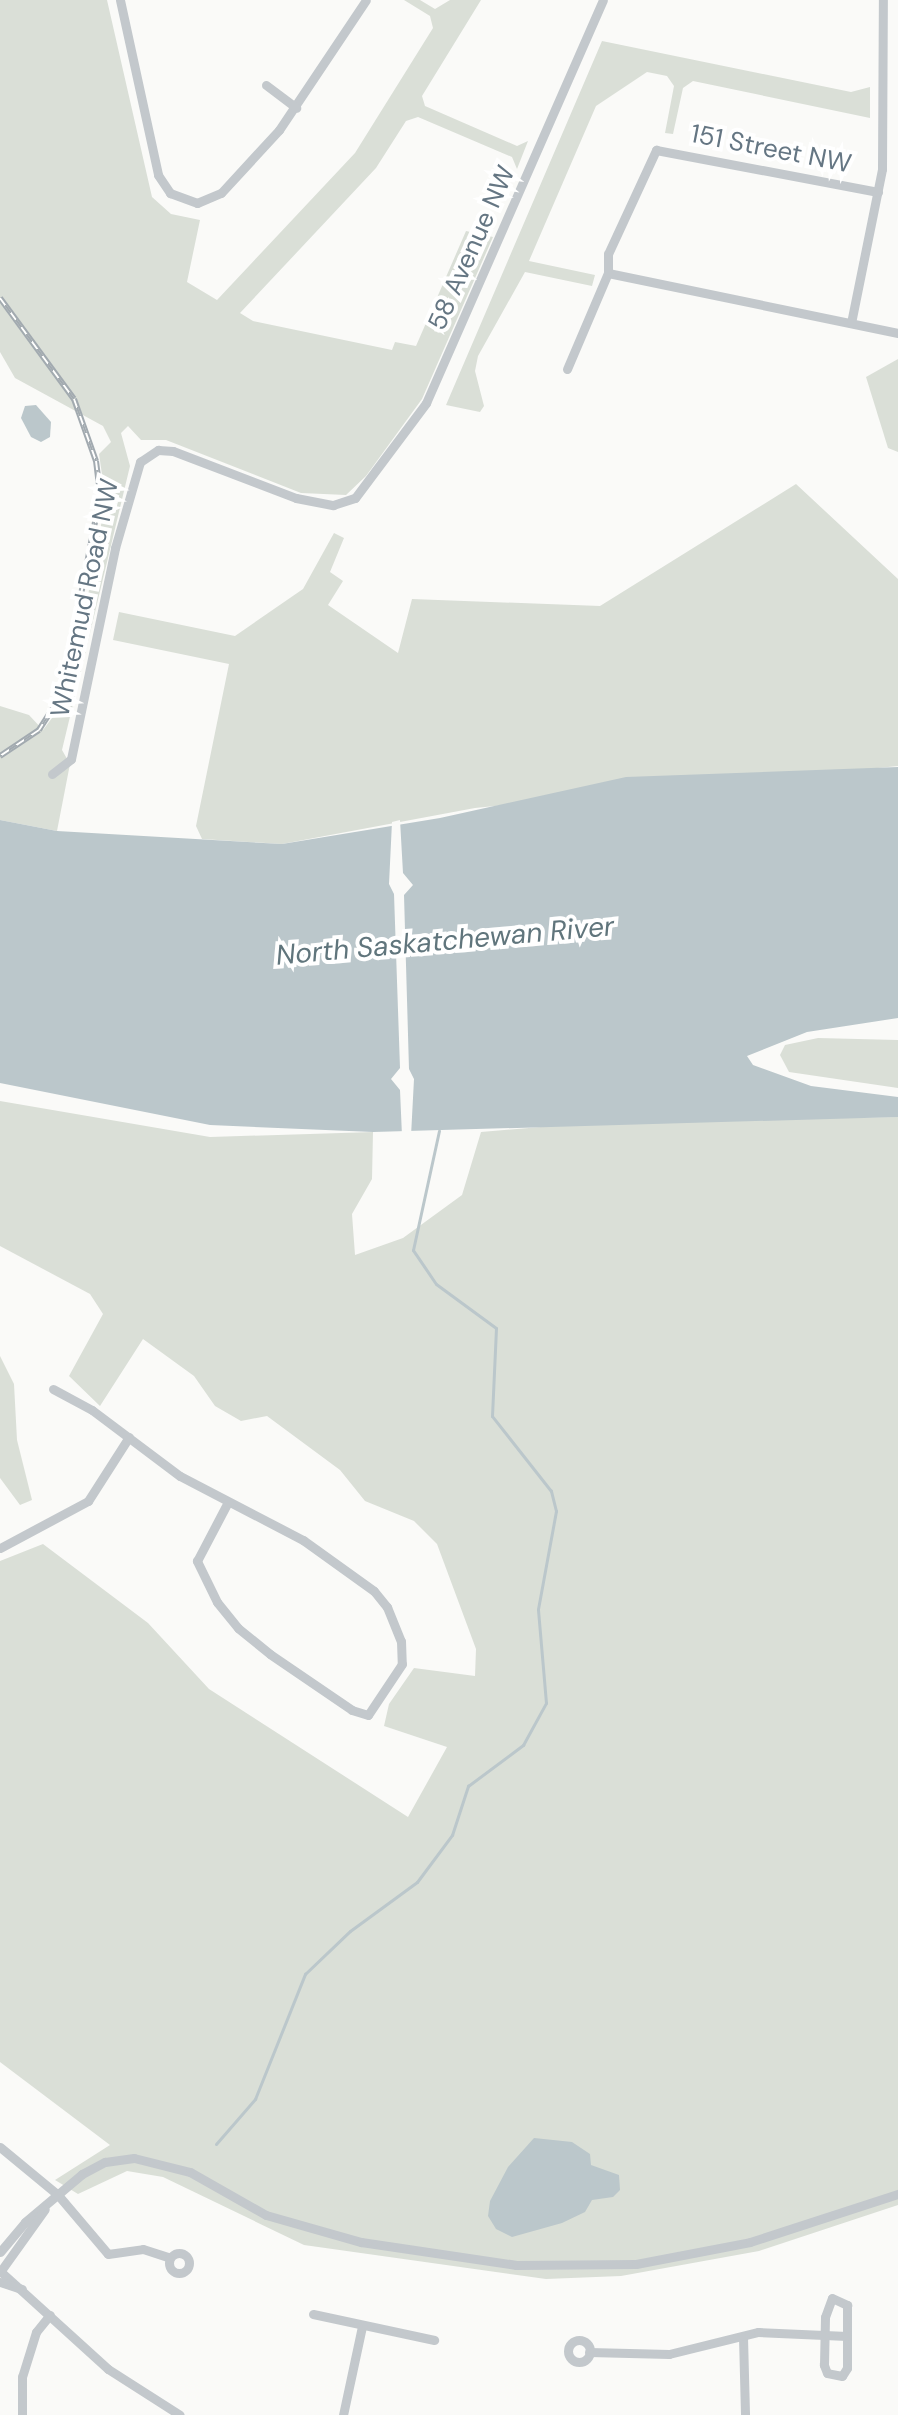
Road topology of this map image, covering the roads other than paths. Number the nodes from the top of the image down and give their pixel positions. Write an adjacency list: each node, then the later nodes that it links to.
1 (120, 0): 6 (street)
2 (366, 0): 6 (street)
3 (603, 0): 12 (street, 58 Avenue NW)
4 (883, 0): 7 (street)
5 (266, 85): 6 (street)
6 (296, 108)
7 (878, 192): 8 (street, 151 Street NW); 9 (street)
8 (608, 273): 9 (street); 11 (street)
9 (851, 323): 10 (street)
10 (898, 333)
11 (567, 369)
12 (355, 498): 13 (street, Whitemud Road NW)
13 (52, 774)
14 (53, 1389): 15 (street)
15 (129, 1437): 16 (street); 17 (street)
16 (228, 1502): 16 (street)
17 (0, 1548)
18 (0, 2147): 20 (street)
19 (898, 2194): 20 (street)
20 (58, 2195): 21 (street); 23 (street)
21 (45, 2209): 22 (street); 24 (street)
22 (0, 2252)
23 (170, 2258)
24 (0, 2271): 26 (street)
25 (0, 2282): 26 (street)
26 (26, 2290): 28 (street)
27 (313, 2314): 29 (street)
28 (50, 2315): 35 (street); 36 (street)
29 (362, 2326): 33 (street); 38 (street)
30 (824, 2336): 31 (street); 31 (street); 31 (street); 32 (street)
31 (847, 2336)
32 (743, 2337): 34 (street); 39 (street)
33 (434, 2340)
34 (589, 2352)
35 (168, 2412): 37 (street)
36 (22, 2415)
37 (180, 2415)
38 (343, 2415)
39 (745, 2415)

